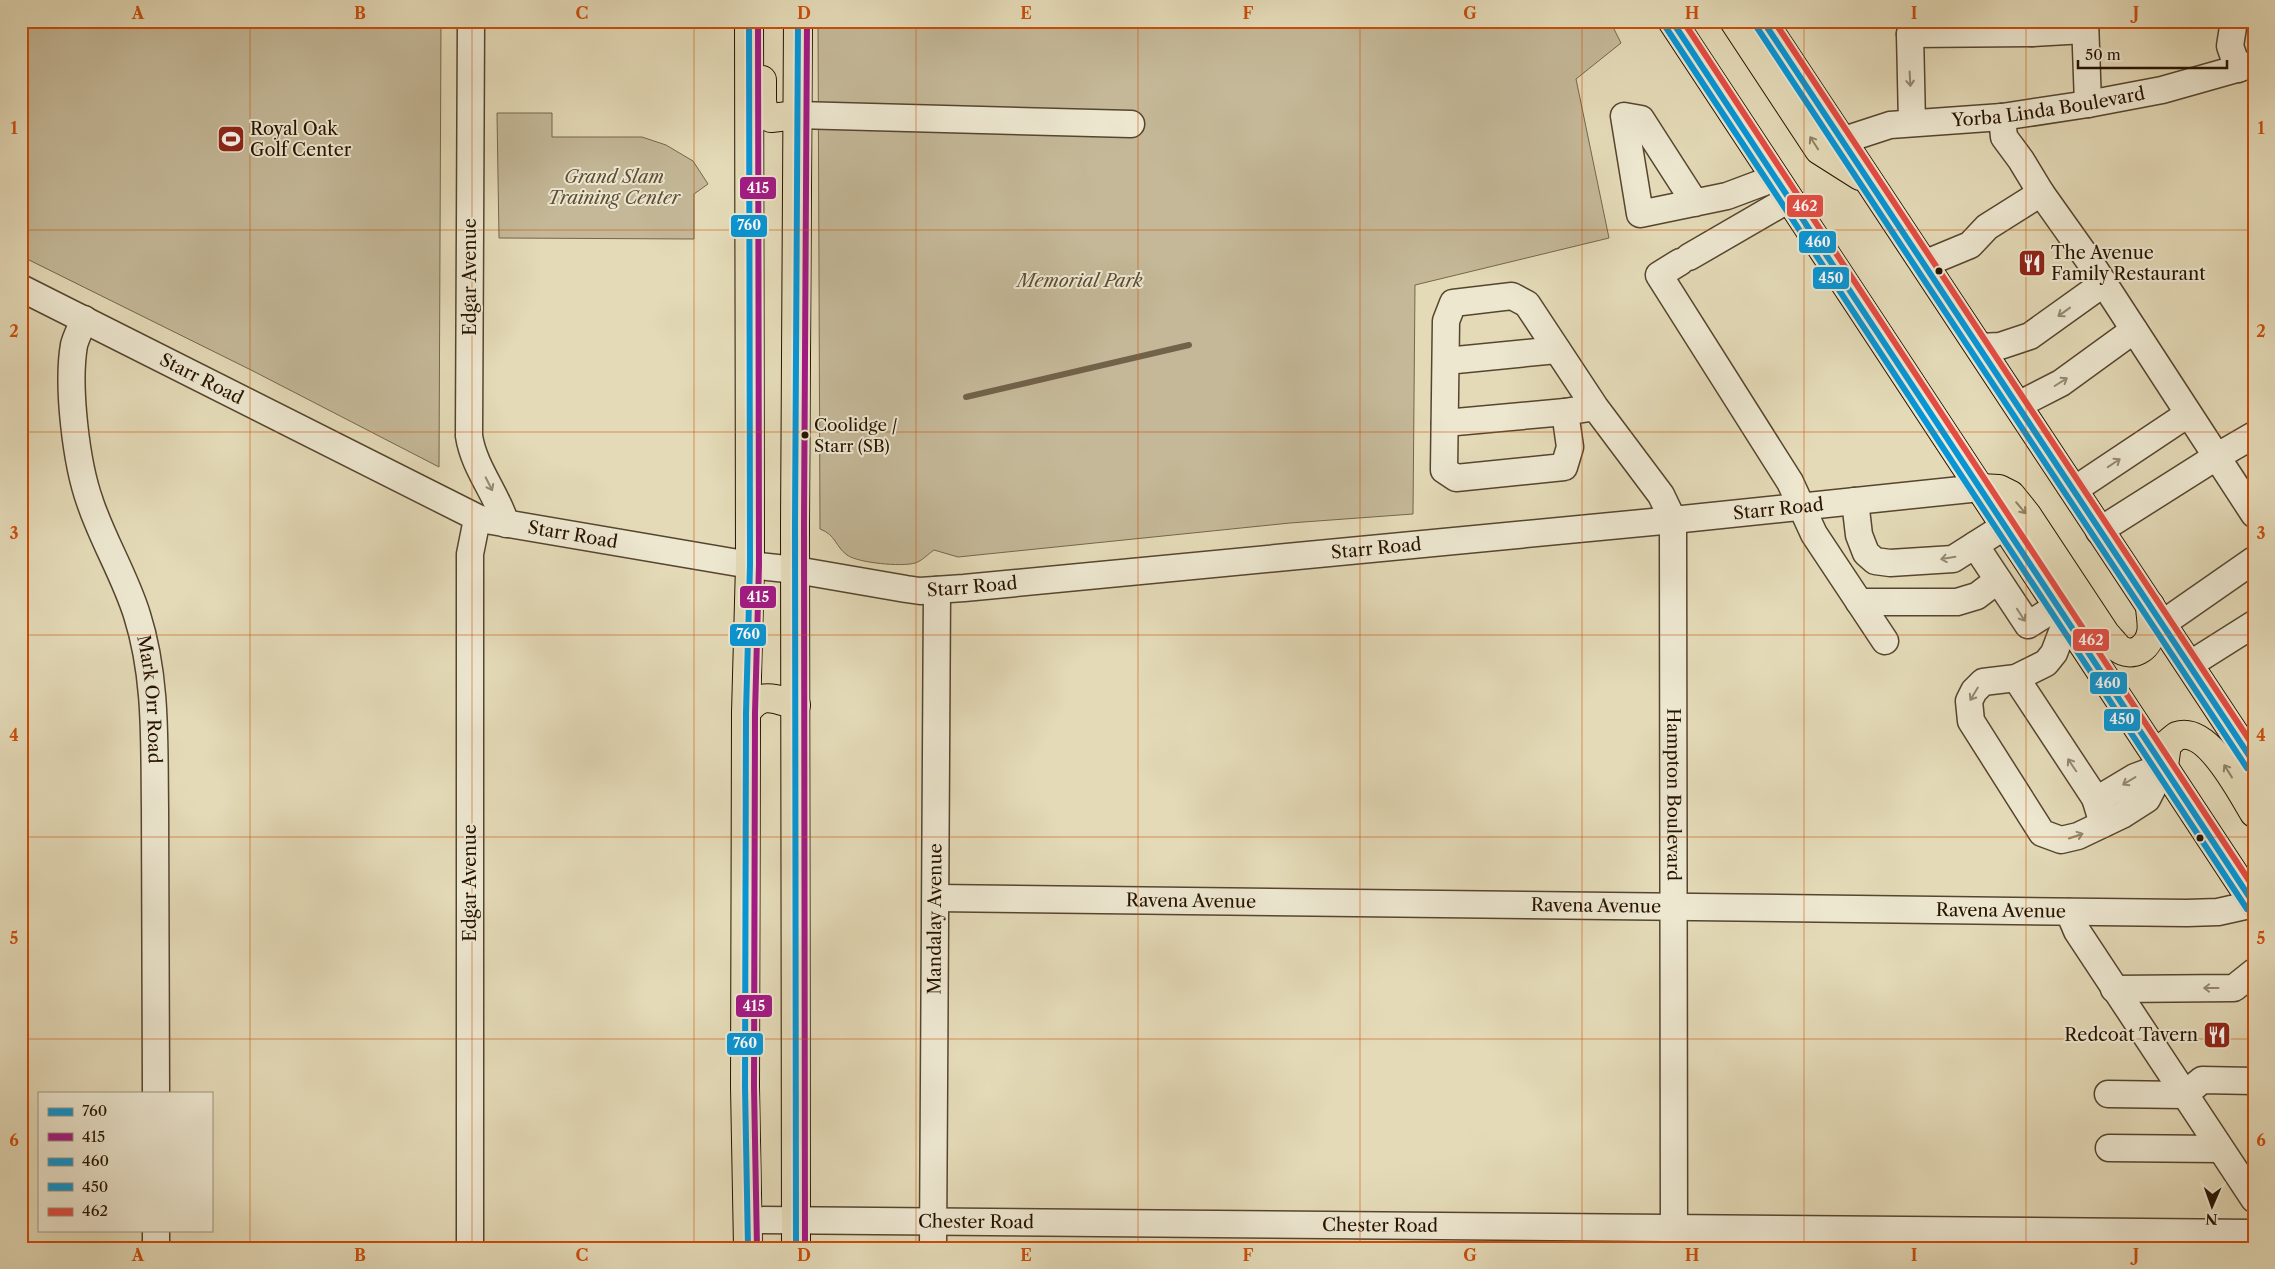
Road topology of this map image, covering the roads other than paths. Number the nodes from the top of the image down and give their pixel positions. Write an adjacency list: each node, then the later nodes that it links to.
1 (471, 21): 45 (street, Edgar Avenue, one-way to 45)
2 (749, 21): 50 (main road)
3 (762, 21): 14 (main road)
4 (798, 21): 14 (main road)
5 (1672, 21): 20 (main road)
6 (1734, 21): 19 (main road, one-way to 6)
7 (1763, 21): 18 (main road)
8 (2234, 21): 12 (street)
9 (2084, 25): 10 (street); 13 (street)
10 (2032, 27): 11 (street)
11 (1919, 28): 17 (street, one-way to 17)
12 (2246, 66): 13 (street, Yorba Linda Boulevard)
13 (2088, 104): 15 (street, Yorba Linda Boulevard)
14 (797, 115): 16 (street); 51 (main road)
15 (2002, 117): 17 (street, Yorba Linda Boulevard); 21 (street)
16 (1131, 124)
17 (1912, 124): 18 (street, Yorba Linda Boulevard)
18 (1841, 141): 19 (main road)
19 (1867, 181): 23 (main road)
20 (1782, 188): 22 (street); 38 (main road); 41 (street)
21 (2041, 194): 23 (street); 24 (street)
22 (1695, 203)
23 (1924, 264): 28 (main road)
24 (2104, 283): 27 (street); 28 (street, one-way to 28)
25 (21, 288): 26 (street, Starr Road)
26 (84, 319): 43 (street, Starr Road); 75 (street, Mark Orr Road)
27 (2134, 330): 31 (street, one-way to 27); 34 (street)
28 (1979, 348): 31 (main road)
29 (1557, 350): 30 (street); 30 (street); 32 (street)
30 (1446, 361): 35 (street)
31 (2018, 405): 39 (main road)
32 (1595, 407): 33 (street); 44 (street)
33 (1565, 412): 35 (street); 35 (street)
34 (2188, 414): 37 (street); 39 (street, one-way to 34)
35 (1445, 423)
36 (2254, 435): 37 (street)
37 (2216, 457): 42 (street); 47 (street)
38 (1980, 488): 40 (street, Starr Road); 46 (main road); 56 (main road, one-way to 56)
39 (2074, 490): 47 (main road)
40 (1855, 501): 41 (street, Starr Road); 48 (street, one-way to 40)
41 (1801, 506): 44 (street, Starr Road); 54 (street)
42 (2254, 514)
43 (480, 519): 45 (street, Starr Road); 88 (street, Edgar Avenue)
44 (1673, 520): 53 (street, Starr Road); 70 (street, Hampton Boulevard)
45 (506, 524): 50 (street, Starr Road)
46 (2005, 526): 48 (street); 55 (main road)
47 (2099, 531): 56 (main road)
48 (1975, 545): 52 (street)
49 (2254, 560): 56 (street)
50 (750, 565): 51 (street, Starr Road); 62 (main road)
51 (796, 570): 53 (street, Starr Road); 61 (main road)
52 (1998, 580): 54 (street); 55 (street, one-way to 55)
53 (937, 590): 68 (street, Mandalay Avenue)
54 (1859, 602): 58 (street)
55 (2062, 612): 60 (street); 64 (main road)
56 (2156, 615): 59 (main road)
57 (2254, 624): 59 (street)
58 (1885, 641)
59 (2189, 665): 63 (main road)
60 (2016, 678): 65 (street, one-way to 60); 67 (street, one-way to 67)
61 (796, 705): 62 (main road); 82 (main road)
62 (746, 713): 81 (main road)
63 (2254, 763)
64 (2164, 766): 65 (street, one-way to 65); 66 (main road, one-way to 64); 67 (street); 69 (main road)
65 (2095, 798): 67 (street)
66 (2254, 813)
67 (2102, 824)
68 (936, 898): 70 (street, Ravena Avenue); 83 (street, Mandalay Avenue)
69 (2254, 904): 71 (street, Ravena Avenue)
70 (1674, 907): 71 (street, Ravena Avenue); 86 (street, Hampton Boulevard)
71 (2069, 912): 73 (street)
72 (2254, 972): 73 (street, one-way to 73)
73 (2114, 989): 77 (street)
74 (2254, 1082): 77 (street)
75 (156, 1092)
76 (2108, 1094): 77 (street)
77 (2184, 1095): 79 (street)
78 (2109, 1148): 79 (street)
79 (2220, 1149): 80 (street)
80 (2254, 1199)
81 (748, 1220): 82 (street, Chester Road); 89 (main road)
82 (796, 1220): 83 (street, Chester Road); 90 (main road)
83 (933, 1221): 86 (street, Chester Road); 91 (street, Mandalay Avenue)
84 (156, 1232): 87 (street)
85 (2254, 1234): 86 (street, Chester Road)
86 (1674, 1238)
87 (156, 1248)
88 (470, 1248)
89 (748, 1248)
90 (796, 1248)
91 (933, 1248)

